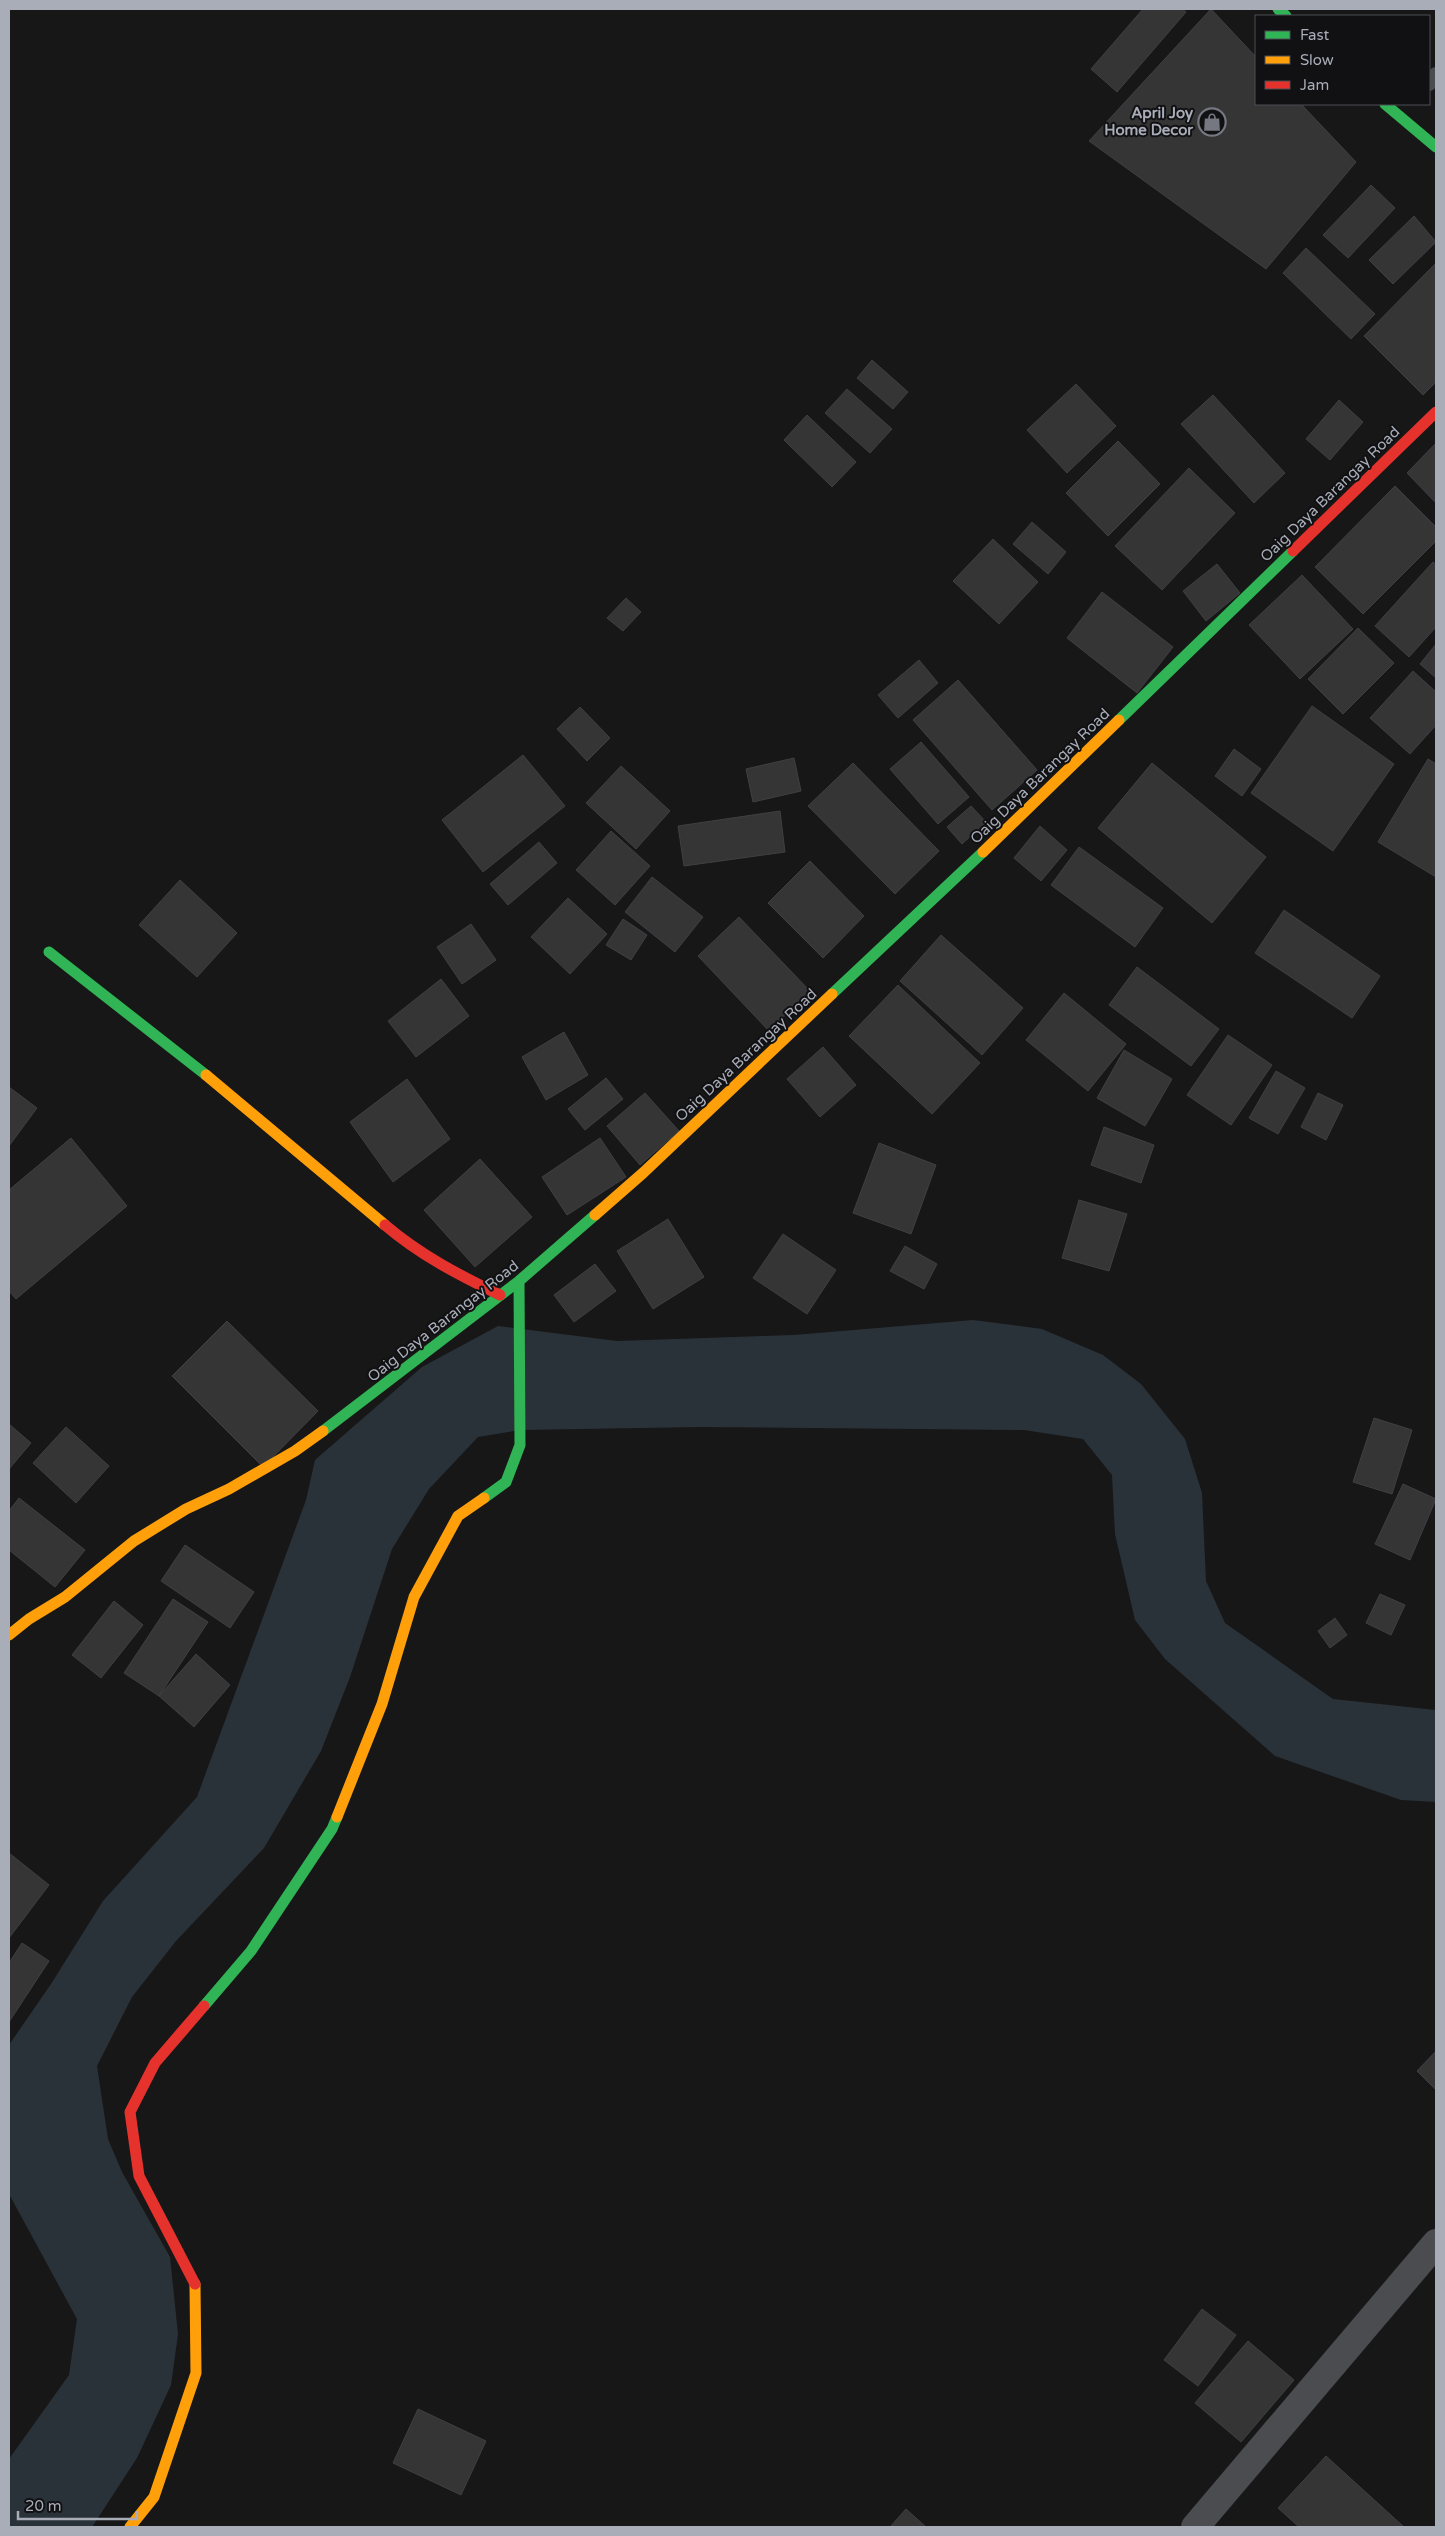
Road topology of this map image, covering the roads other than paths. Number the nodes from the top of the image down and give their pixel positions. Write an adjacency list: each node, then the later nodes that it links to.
1 (1388, 105): 2 (street)
2 (1404, 110): 3 (street)
3 (1436, 147)
4 (1436, 412): 6 (street, Oaig Daya Barangay Road)
5 (49, 952): 7 (street)
6 (519, 1281): 7 (street, Oaig Daya Barangay Road); 10 (street)
7 (500, 1295): 8 (street, Oaig Daya Barangay Road)
8 (9, 1635)
9 (1436, 2243): 11 (street)
10 (130, 2527)
11 (1195, 2527)

